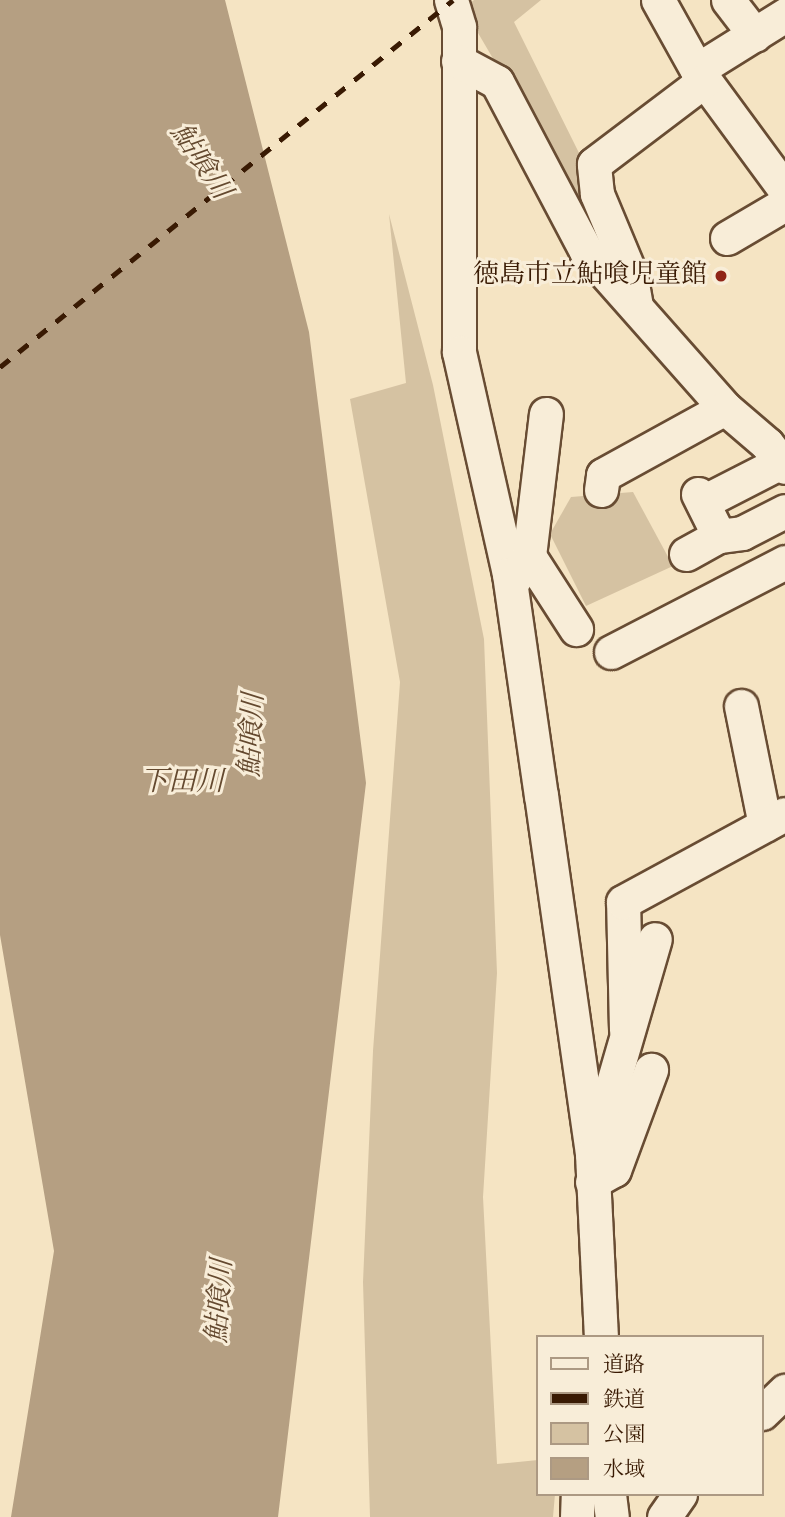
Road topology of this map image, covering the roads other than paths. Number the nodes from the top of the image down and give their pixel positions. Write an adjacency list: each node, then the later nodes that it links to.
1 (451, 0): 5 (street)
2 (658, 0): 6 (street)
3 (728, 0): 4 (street)
4 (776, 24): 6 (street)
5 (458, 61): 10 (street); 20 (street)
6 (701, 75): 7 (street); 10 (street)
7 (785, 190)
8 (785, 204): 9 (street)
9 (727, 238)
10 (637, 312): 11 (street)
11 (725, 408): 13 (street); 14 (street)
12 (546, 414): 18 (street)
13 (780, 451): 16 (street)
14 (601, 490)
15 (785, 512): 16 (street)
16 (719, 536): 17 (street)
17 (686, 554)
18 (529, 556): 20 (street); 21 (street)
19 (785, 562): 22 (street)
20 (511, 584): 28 (street)
21 (576, 629)
22 (611, 652)
23 (741, 706): 24 (street)
24 (775, 820): 26 (street)
25 (654, 939): 26 (street)
26 (626, 1030): 28 (street)
27 (651, 1070): 28 (street)
28 (592, 1168): 29 (street)
29 (601, 1335)
30 (785, 1391): 31 (street)
31 (764, 1411)
32 (578, 1496): 35 (street)
33 (609, 1496): 36 (street)
34 (679, 1496): 37 (street)
35 (577, 1517)
36 (612, 1517)
37 (664, 1517)

